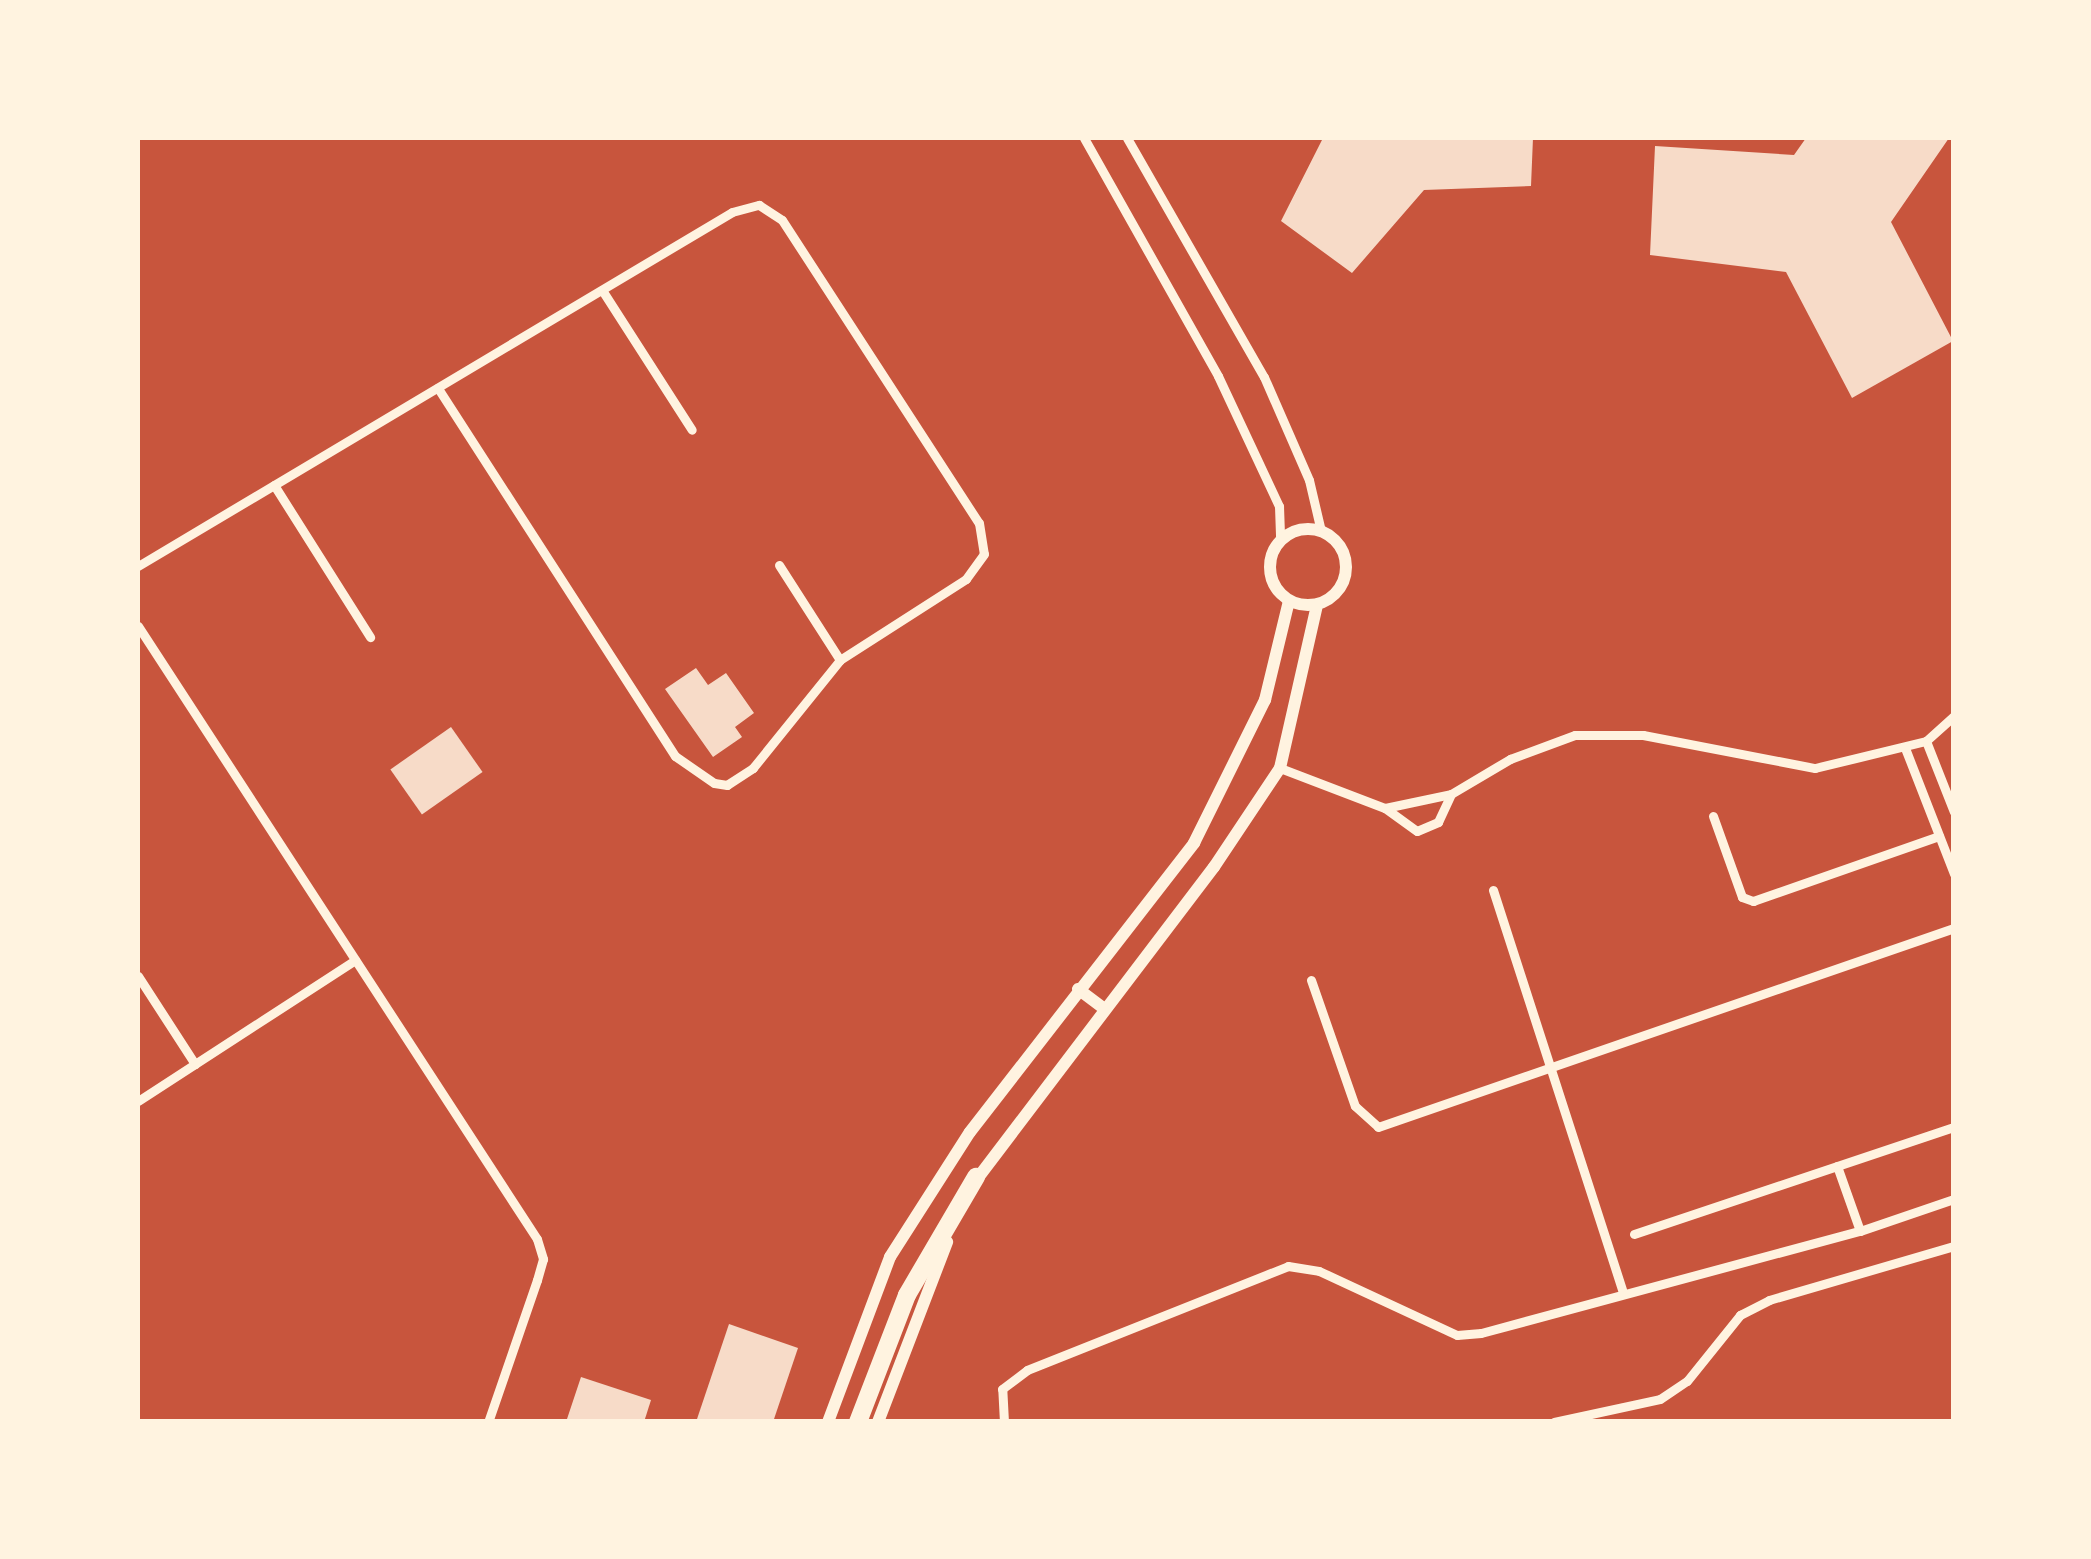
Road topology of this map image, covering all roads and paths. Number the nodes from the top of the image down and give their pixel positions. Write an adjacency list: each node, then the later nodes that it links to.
1 (1084, 138): 8 (street)
2 (1127, 138): 7 (street)
3 (602, 290): 4 (street); 5 (street); 15 (street)
4 (438, 388): 6 (street); 15 (street)
5 (692, 430)
6 (274, 485): 10 (street); 14 (street)
7 (1321, 530): 8 (main road); 12 (main road)
8 (1280, 540): 11 (main road)
9 (779, 565): 15 (street)
10 (138, 566)
11 (1289, 601): 12 (main road); 31 (main road)
12 (1317, 604): 19 (main road)
13 (138, 626): 28 (street)
14 (370, 637)
15 (840, 660)
16 (1954, 716): 17 (street)
17 (1926, 741): 18 (street); 22 (street)
18 (1905, 748): 20 (street); 24 (street)
19 (1280, 768): 21 (street); 32 (main road)
20 (1451, 794): 21 (street); 21 (street)
21 (1385, 808)
22 (1954, 812)
23 (1713, 816): 24 (street)
24 (1939, 836): 25 (street)
25 (1954, 874)
26 (1493, 890): 34 (street)
27 (1954, 928): 34 (street)
28 (355, 960): 33 (street); 44 (street)
29 (138, 976): 33 (street)
30 (1310, 980): 34 (street)
31 (1078, 988): 32 (main road); 45 (main road)
32 (1102, 1006): 38 (main road)
33 (195, 1064): 35 (street)
34 (1551, 1071): 43 (street)
35 (138, 1101)
36 (1954, 1127): 37 (street)
37 (1837, 1166): 40 (street); 41 (street)
38 (976, 1177): 46 (highway); 47 (main road)
39 (1954, 1199): 40 (street)
40 (1860, 1231): 43 (street)
41 (1634, 1234)
42 (1954, 1246): 49 (street)
43 (1624, 1294): 48 (street)
44 (488, 1422)
45 (828, 1422)
46 (858, 1422)
47 (878, 1422)
48 (1004, 1422)
49 (1554, 1422)

